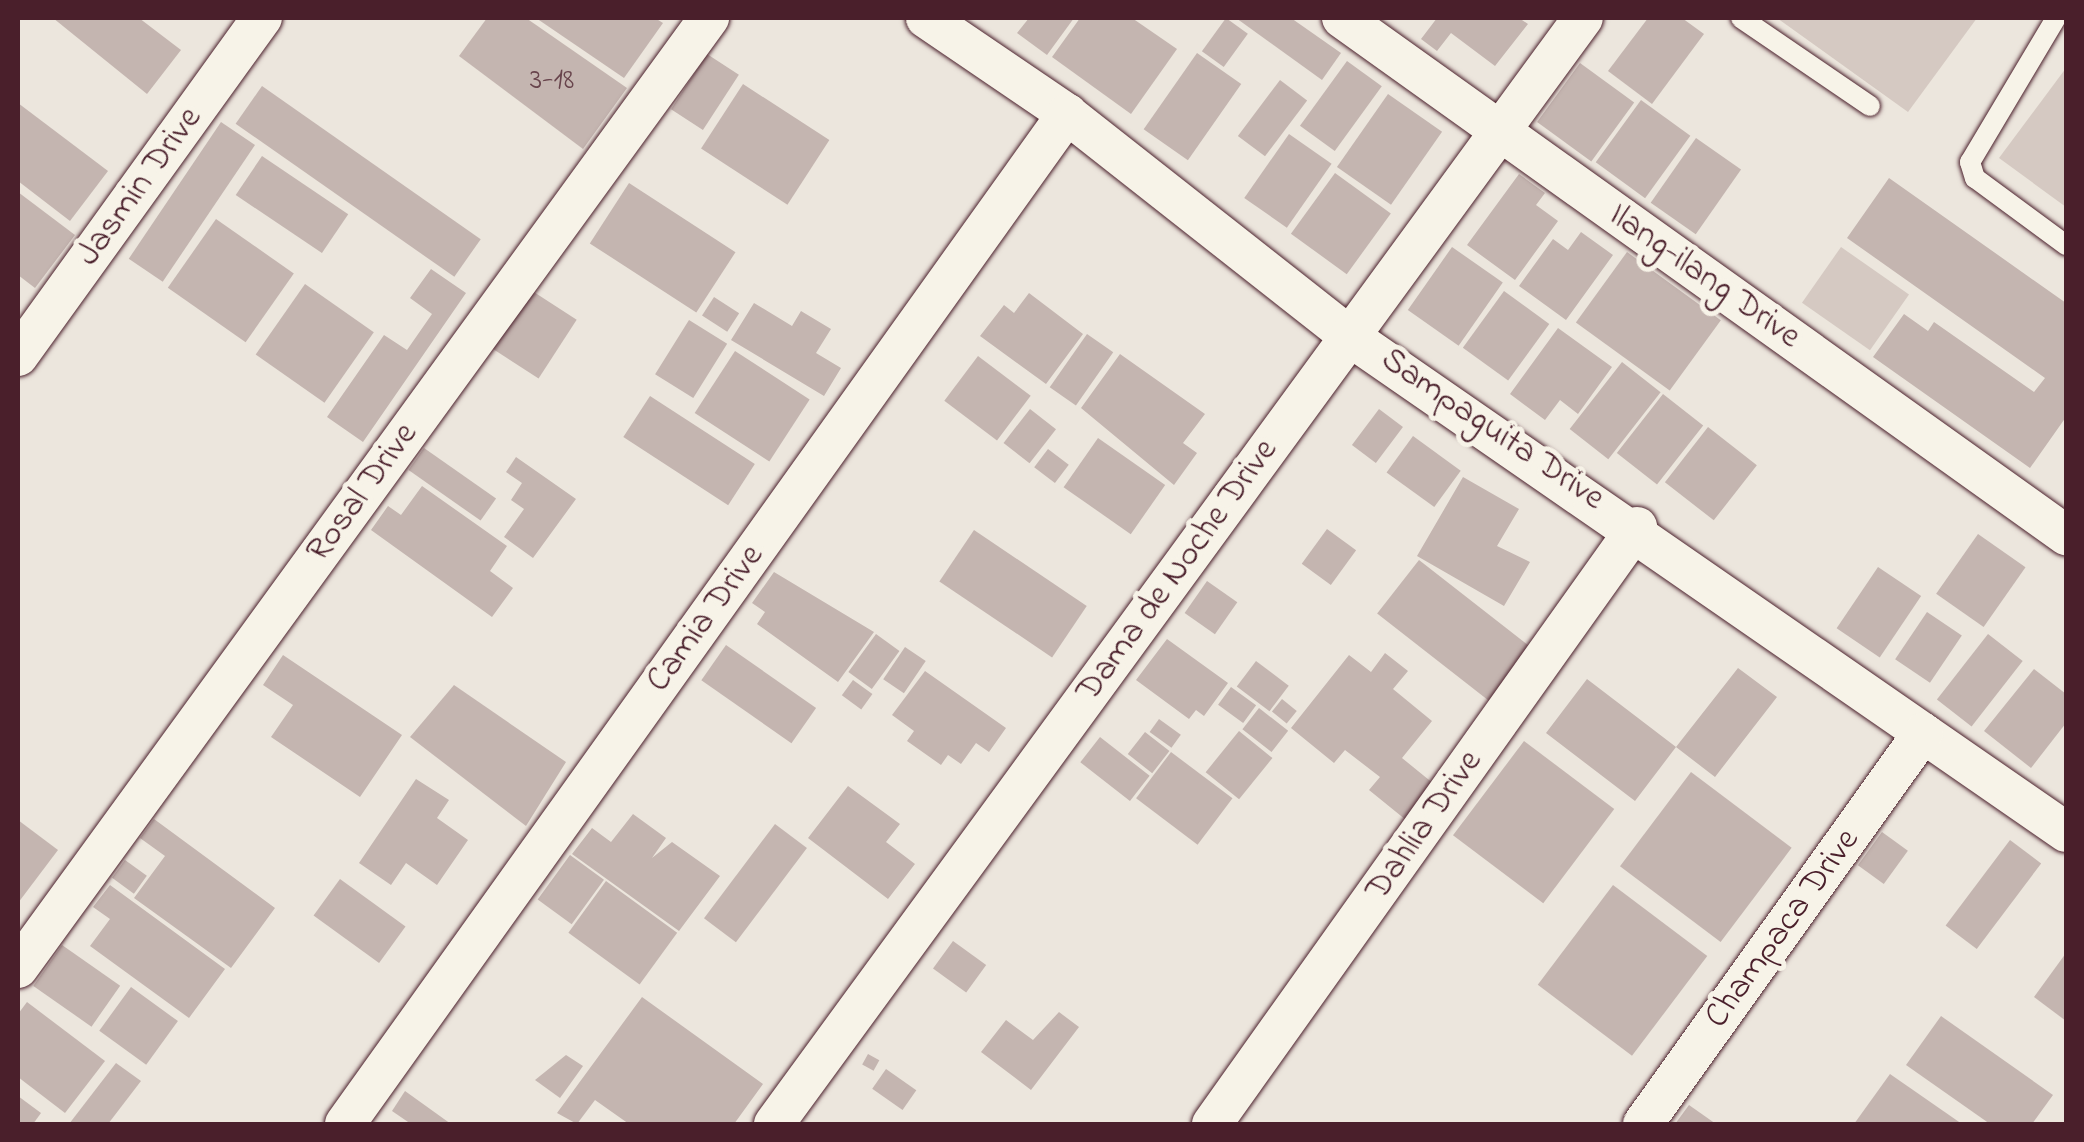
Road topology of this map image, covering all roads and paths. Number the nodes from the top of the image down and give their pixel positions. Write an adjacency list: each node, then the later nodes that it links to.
1 (262, 18): 13 (street, Jasmin Drive)
2 (709, 18): 18 (street, Rosal Drive)
3 (926, 18): 9 (street, Sampaguita Drive)
4 (1342, 18): 10 (street, Ilang-ilang Drive)
5 (1583, 18): 10 (street, Dama de Noche Drive)
6 (1741, 18): 8 (lane)
7 (2056, 18): 11 (lane)
8 (1870, 106)
9 (1066, 114): 12 (street, Sampaguita Drive); 19 (street, Camia Drive)
10 (1500, 132): 12 (street, Dama de Noche Drive); 15 (street, Ilang-ilang Drive)
11 (2066, 245)
12 (1349, 336): 14 (street, Sampaguita Drive); 20 (street, Dama de Noche Drive)
13 (18, 356)
14 (1638, 527): 16 (street, Sampaguita Drive); 21 (street, Dahlia Drive)
15 (2066, 535)
16 (1922, 733): 17 (street, Sampaguita Drive); 22 (street, Champaca Drive)
17 (2066, 832)
18 (18, 968)
19 (344, 1124)
20 (774, 1124)
21 (1212, 1124)
22 (1642, 1124)

